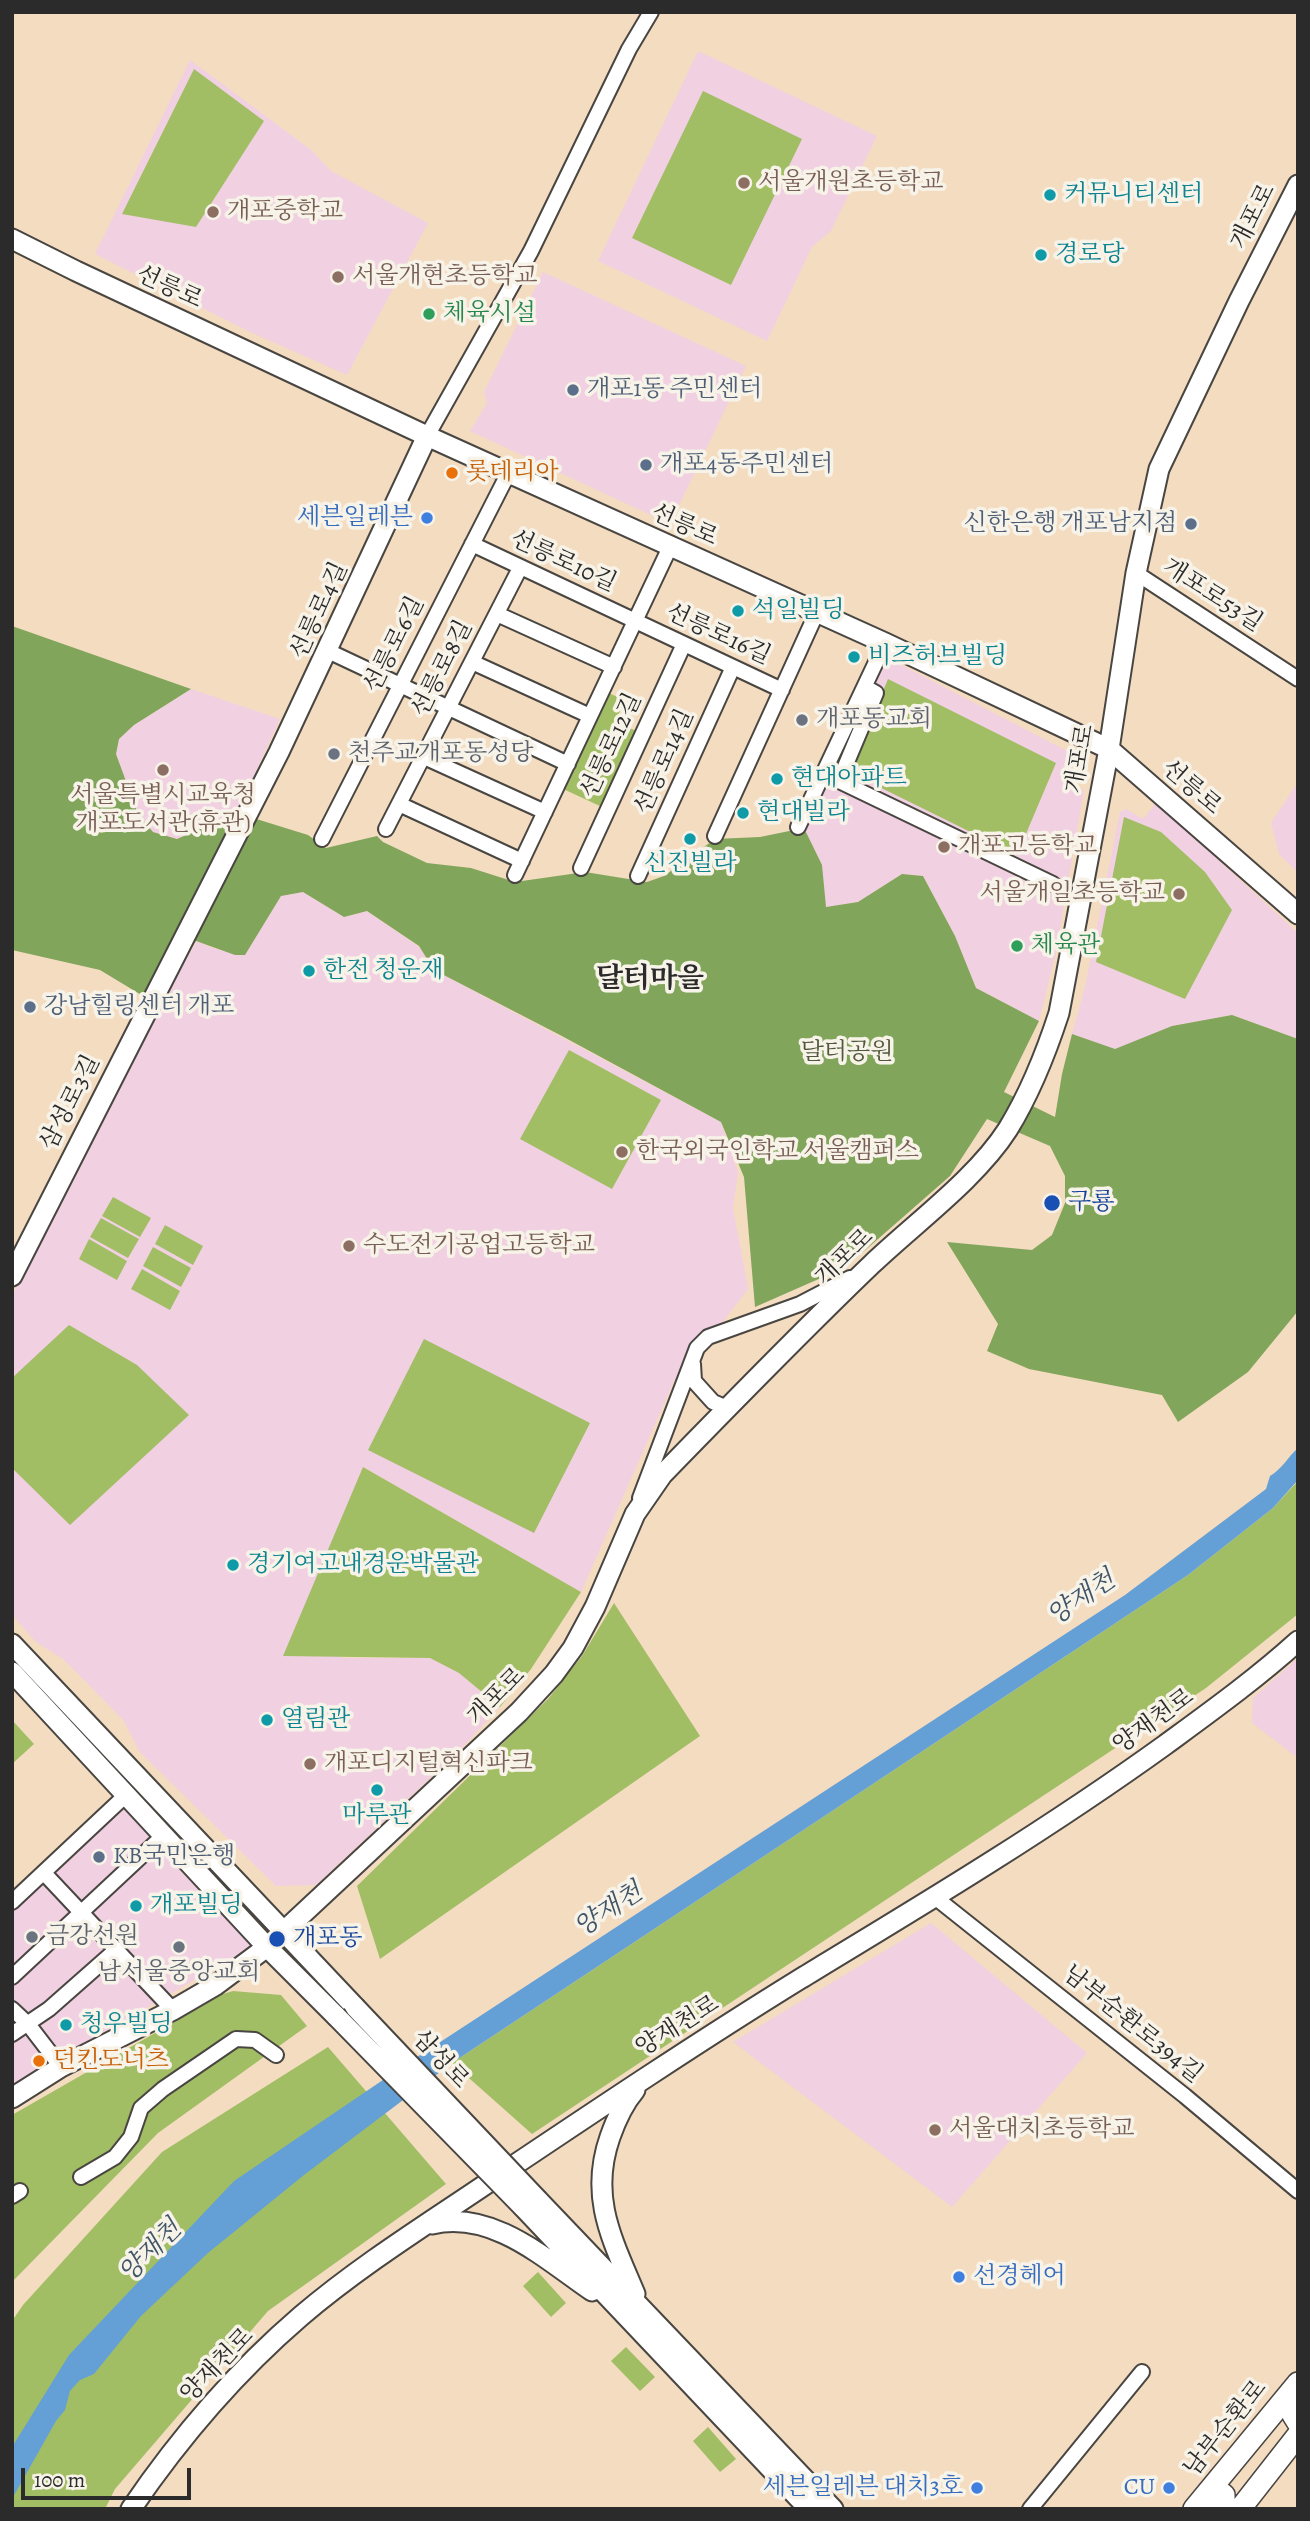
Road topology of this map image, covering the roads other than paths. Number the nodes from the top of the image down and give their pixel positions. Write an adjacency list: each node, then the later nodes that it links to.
1 (651, 12): 4 (street)
2 (1298, 185): 9 (street, 개포로)
3 (12, 239): 4 (street, 선릉로)
4 (428, 436): 5 (street, 선릉로); 15 (street, 선릉로4길)
5 (509, 472): 6 (street, 선릉로6길); 7 (street, 선릉로)
6 (472, 544): 8 (street, 선릉로10길); 20 (street, 선릉로6길)
7 (670, 547): 10 (street, 선릉로); 12 (street, 선릉로10길)
8 (520, 568): 11 (street, 선릉로8길); 12 (street, 선릉로10길)
9 (1136, 573): 19 (street, 개포로53길); 25 (street, 개포로)
10 (817, 612): 13 (street, 선릉로); 22 (street, 선릉로16길)
11 (497, 614): 16 (street, 선릉로8길); 17 (street)
12 (635, 621): 14 (street, 선릉로16길); 17 (street, 선릉로10길)
13 (885, 643): 25 (street, 선릉로); 31 (street)
14 (684, 644): 18 (street, 선릉로16길); 36 (street, 선릉로12길)
15 (328, 651): 20 (street); 28 (street, 선릉로4길)
16 (472, 662): 23 (street, 선릉로8길); 24 (street)
17 (614, 667): 24 (street, 선릉로10길)
18 (733, 667): 22 (street, 선릉로16길); 38 (street, 선릉로14길)
19 (1298, 679)
20 (400, 685): 23 (street); 34 (street, 선릉로6길)
21 (869, 689): 39 (street)
22 (782, 690): 33 (street, 선릉로16길)
23 (449, 708): 26 (street, 선릉로8길); 27 (street)
24 (590, 716): 27 (street, 선릉로10길)
25 (1109, 749): 40 (street, 선릉로); 41 (street, 개포로)
26 (424, 757): 29 (street, 선릉로8길); 30 (street)
27 (568, 764): 30 (street, 선릉로10길)
28 (252, 804): 42 (street, 삼성로3길)
29 (399, 804): 32 (street, 선릉로8길); 35 (street)
30 (545, 812): 35 (street, 선릉로10길)
31 (797, 827)
32 (386, 829)
33 (715, 836)
34 (322, 839)
35 (522, 861): 37 (street, 선릉로10길)
36 (581, 868)
37 (515, 875)
38 (638, 876)
39 (1053, 884)
40 (1298, 914)
41 (872, 1265): 43 (street); 44 (street, 개포로)
42 (12, 1276)
43 (693, 1359): 44 (street); 45 (street)
44 (727, 1408): 45 (street, 개포로)
45 (635, 1514): 55 (street, 개포로)
46 (1298, 1641): 52 (street, 양재천로)
47 (12, 1644): 55 (street, 삼성로)
48 (12, 1672): 49 (street, 삼성로)
49 (126, 1796): 50 (street, 삼성로); 51 (street)
50 (164, 1835): 54 (street); 56 (street, 삼성로)
51 (44, 1873): 53 (street); 54 (street)
52 (936, 1898): 65 (street, 양재천로); 68 (street, 남부순환로394길)
53 (12, 1902)
54 (82, 1912): 57 (street); 58 (street)
55 (285, 1932): 56 (street, 개포로); 69 (street, 삼성로, bridge)
56 (267, 1947): 60 (street, 개포로); 69 (street, 삼성로, bridge)
57 (117, 1949): 60 (street); 61 (street)
58 (12, 1977)
59 (12, 2009): 61 (street)
60 (173, 2010): 64 (street, 개포로)
61 (28, 2024): 62 (street); 64 (street)
62 (12, 2034)
63 (276, 2055): 67 (street)
64 (61, 2067): 66 (street, 개포로)
65 (648, 2075): 70 (street, 양재천로); 71 (street)
66 (12, 2098)
67 (81, 2177)
68 (1298, 2191)
69 (531, 2204): 71 (street, 삼성로)
70 (428, 2225): 71 (street); 77 (street, 양재천로)
71 (633, 2309): 78 (street, 삼성로); 79 (street, 삼성로)
72 (1142, 2372): 80 (street)
73 (1298, 2383): 76 (main road, 남부순환로)
74 (1298, 2407): 75 (main road)
75 (1297, 2434): 81 (main road)
76 (1207, 2503)
77 (131, 2509)
78 (809, 2509)
79 (833, 2509)
80 (1030, 2509)
81 (1240, 2509)

